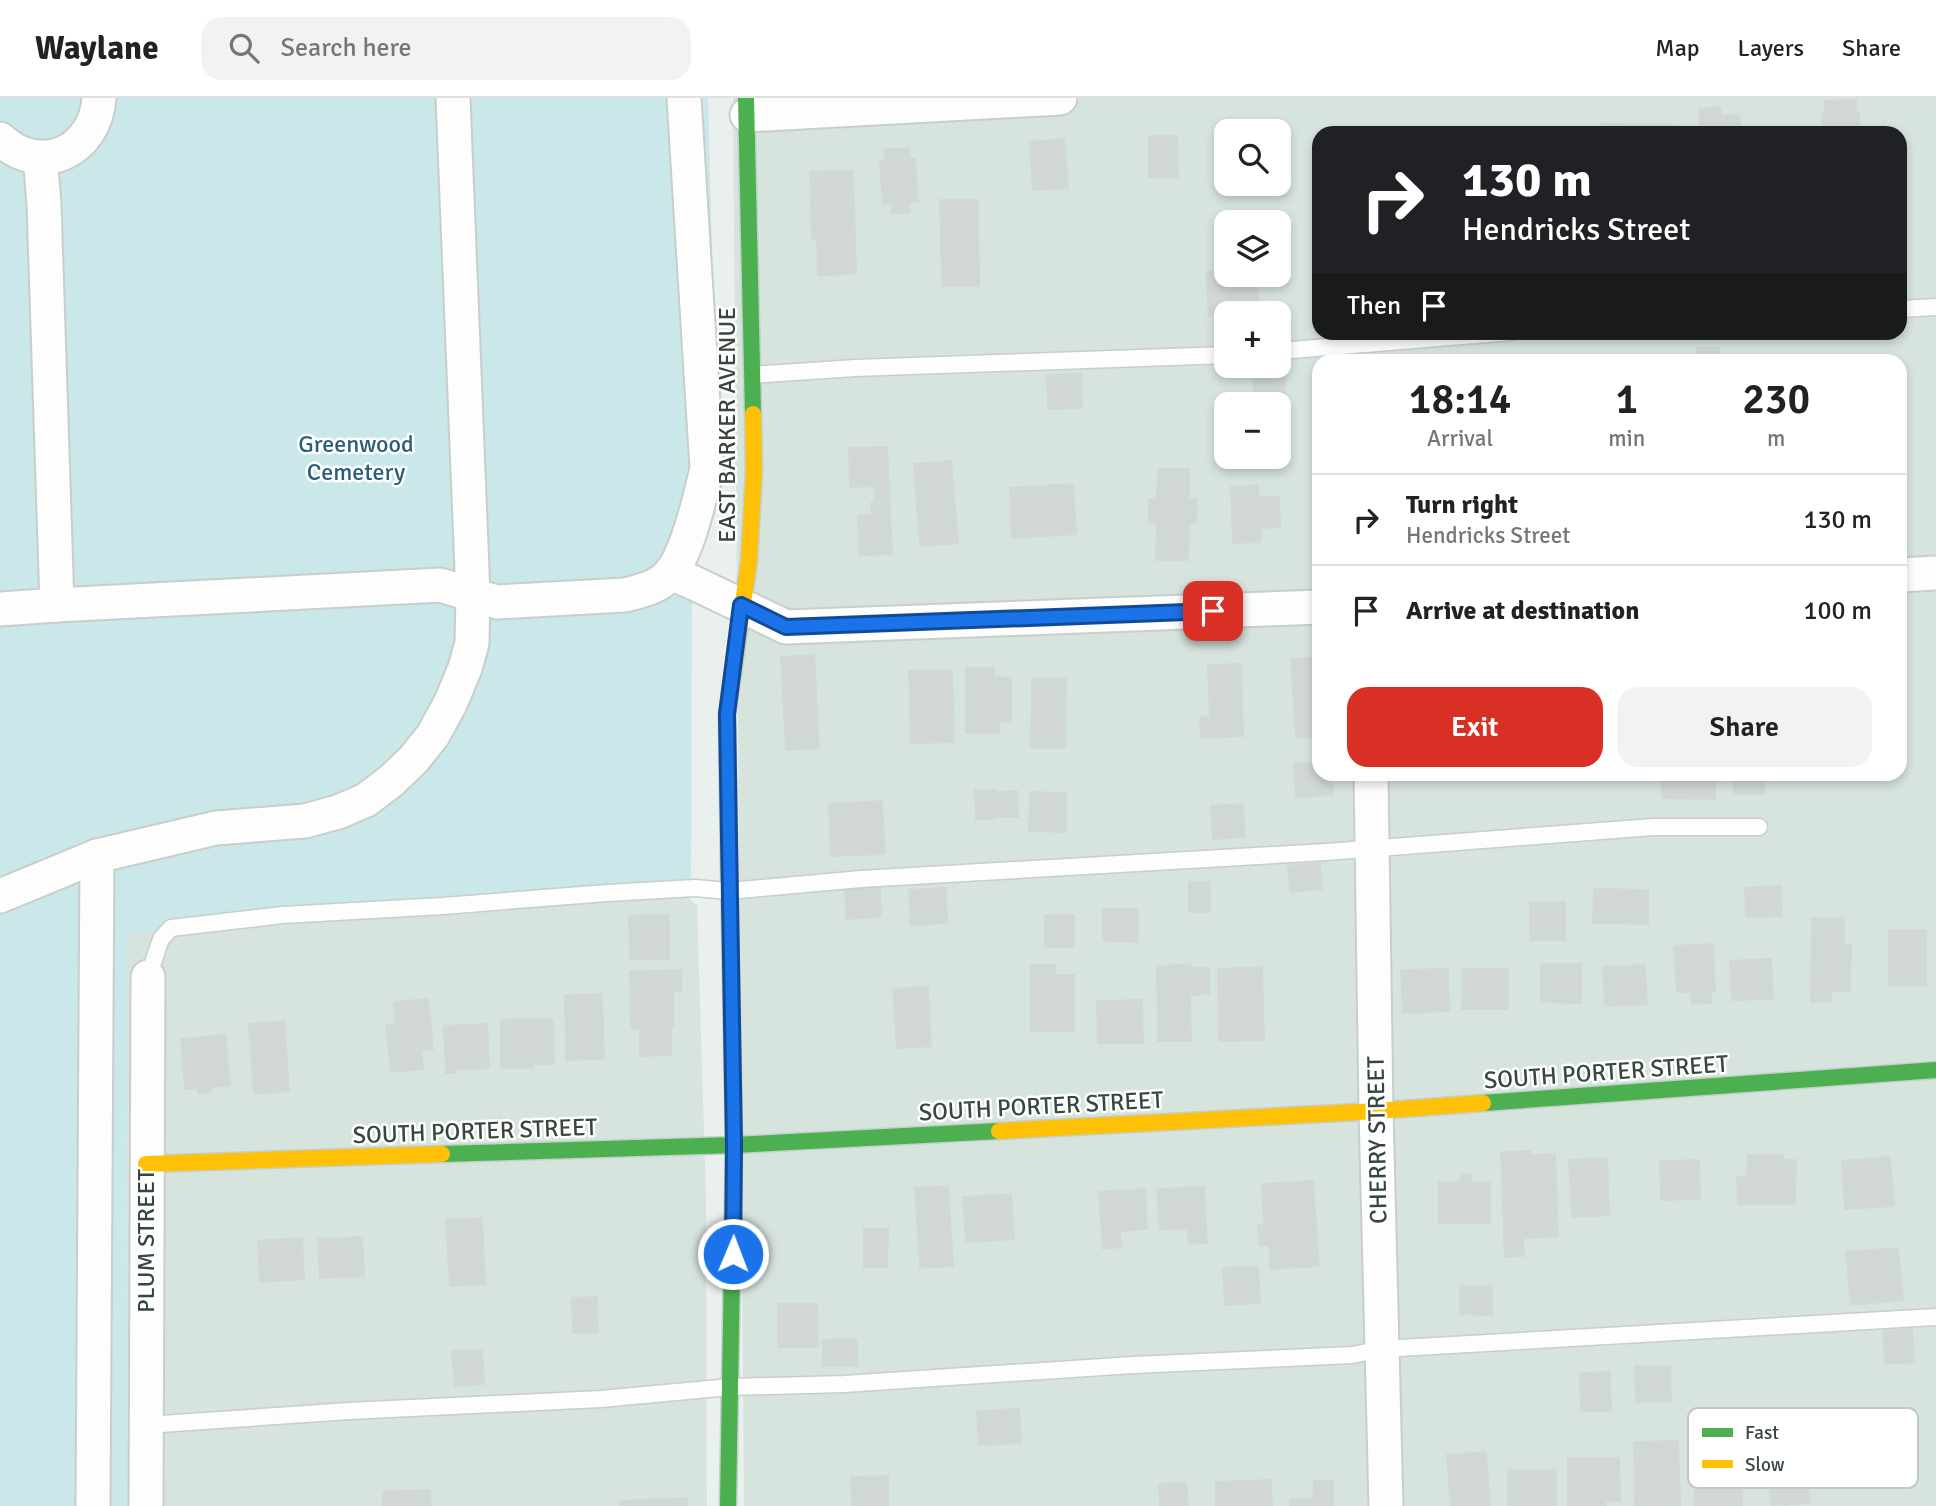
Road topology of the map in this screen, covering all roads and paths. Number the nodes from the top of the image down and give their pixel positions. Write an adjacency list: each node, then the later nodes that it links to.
1 (99, 98): 7 (street)
2 (453, 98): 17 (street)
3 (684, 98): 14 (street)
4 (1060, 98): 5 (street)
5 (747, 107): 13 (street, EAST BARKER AVENUE)
6 (0, 139): 7 (street)
7 (40, 158): 18 (street)
8 (1936, 307): 9 (lane)
9 (1907, 309)
10 (1413, 340): 11 (lane)
11 (1291, 350)
12 (1214, 355): 13 (lane)
13 (752, 375): 19 (street, EAST BARKER AVENUE)
14 (670, 573): 17 (street); 19 (street)
15 (1936, 573): 16 (street)
16 (1907, 575)
17 (473, 595): 18 (street); 25 (street)
18 (57, 605): 21 (street)
19 (741, 605): 20 (street); 26 (street, EAST BARKER AVENUE)
20 (1312, 607)
21 (0, 609)
22 (1371, 781): 24 (street, CHERRY STREET)
23 (1759, 827): 24 (lane)
24 (1372, 847): 26 (lane); 30 (street, CHERRY STREET)
25 (97, 856): 27 (street); 37 (street)
26 (729, 891): 28 (lane); 31 (street, EAST BARKER AVENUE)
27 (0, 896)
28 (148, 977): 32 (street, PLUM STREET)
29 (1936, 1070): 30 (street, SOUTH PORTER STREET)
30 (1376, 1111): 31 (street, SOUTH PORTER STREET); 34 (street, CHERRY STREET)
31 (734, 1145): 32 (street, SOUTH PORTER STREET); 35 (street, EAST BARKER AVENUE)
32 (146, 1164): 36 (street, PLUM STREET)
33 (1936, 1317): 34 (lane)
34 (1382, 1349): 35 (lane); 40 (street, CHERRY STREET)
35 (730, 1387): 36 (lane); 39 (street, EAST BARKER AVENUE)
36 (146, 1425): 38 (street, PLUM STREET)
37 (93, 1506)
38 (146, 1506)
39 (729, 1506)
40 (1386, 1506)

